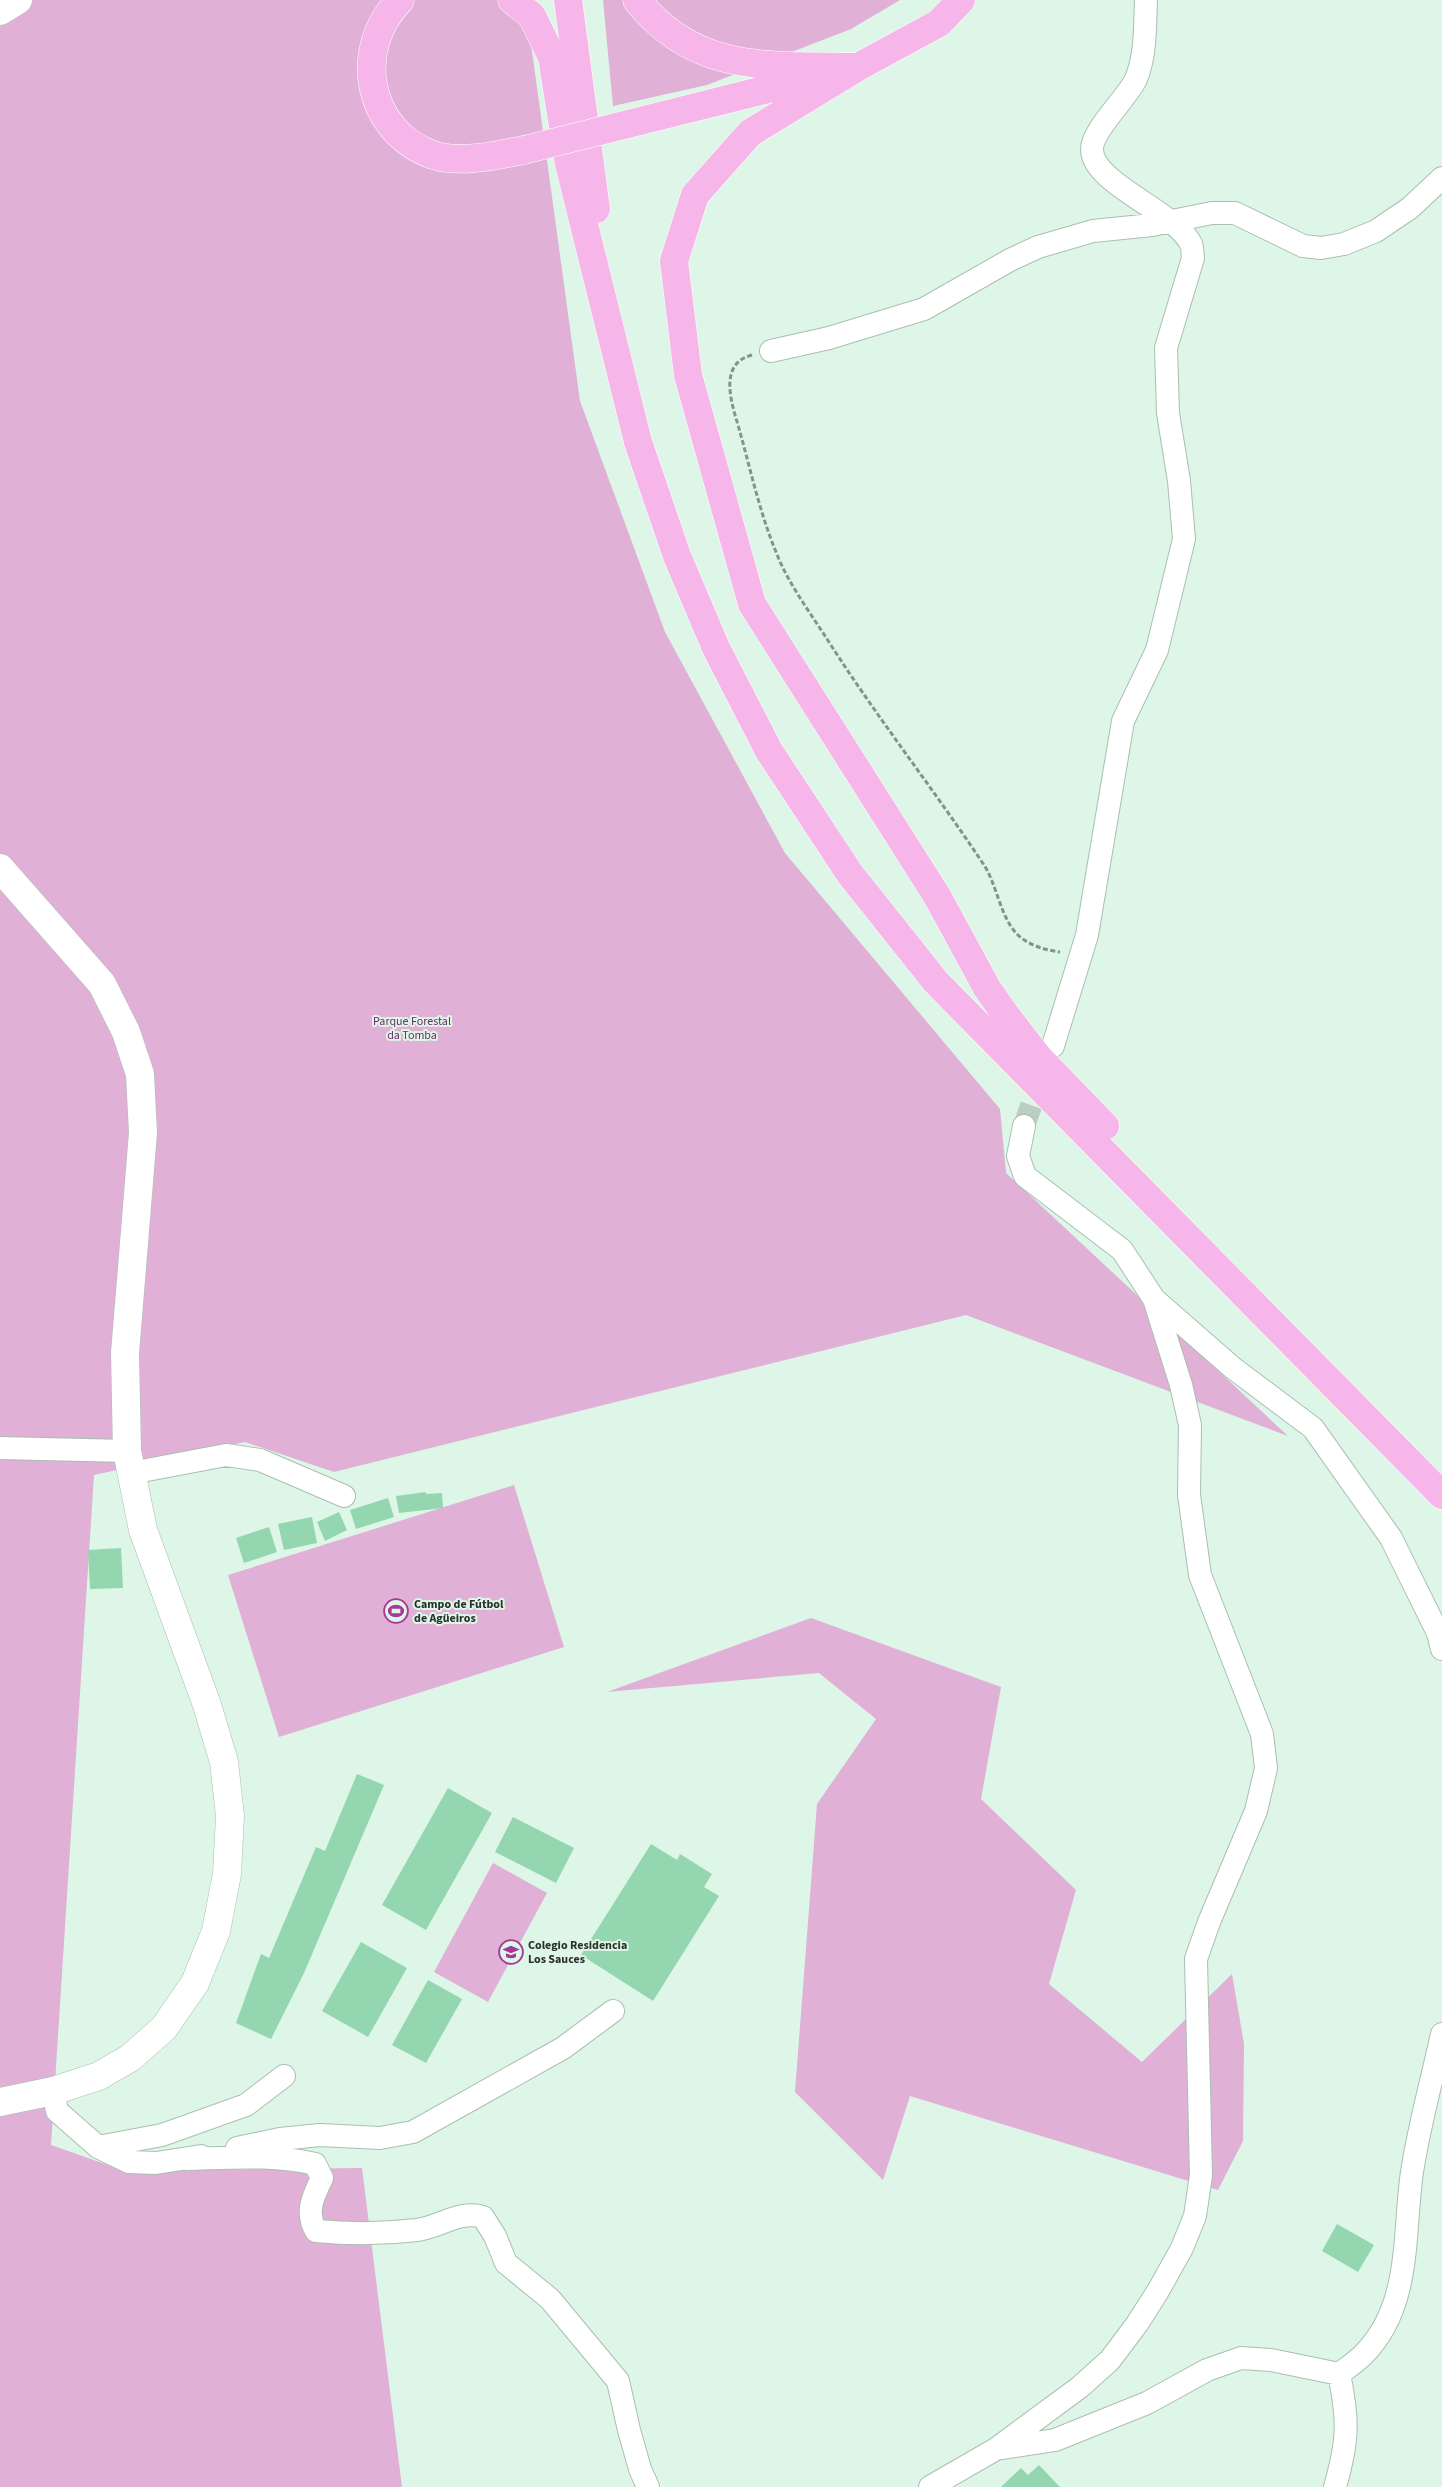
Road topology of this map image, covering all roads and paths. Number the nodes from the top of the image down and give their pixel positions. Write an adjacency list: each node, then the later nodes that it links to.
1 (18, 0): 8 (street)
2 (512, 0): 13 (highway)
3 (568, 0): 13 (highway)
4 (637, 0): 9 (highway)
5 (961, 0): 9 (highway)
6 (1146, 0): 11 (street)
7 (399, 3): 9 (highway, bridge)
8 (0, 11)
9 (858, 67): 19 (highway)
10 (1442, 178): 11 (street)
11 (1169, 220): 12 (street); 15 (street)
12 (771, 351): 15 (path)
13 (615, 352): 19 (highway)
14 (0, 868): 21 (street)
15 (1081, 956): 16 (street)
16 (1052, 1046)
17 (1024, 1126): 18 (street)
18 (1154, 1299): 24 (street); 33 (street)
19 (1297, 1348): 22 (highway)
20 (0, 1448): 21 (street)
21 (129, 1462): 23 (street); 28 (street)
22 (1442, 1495)
23 (344, 1496)
24 (1442, 1649)
25 (613, 2011): 31 (street)
26 (1442, 2034): 32 (street)
27 (284, 2076): 30 (street)
28 (53, 2091): 29 (street); 30 (street)
29 (0, 2102)
30 (98, 2147): 31 (street)
31 (187, 2159): 34 (street)
32 (1339, 2374): 33 (street); 36 (street)
33 (996, 2449): 35 (street)
34 (648, 2487)
35 (930, 2487)
36 (1335, 2487)

